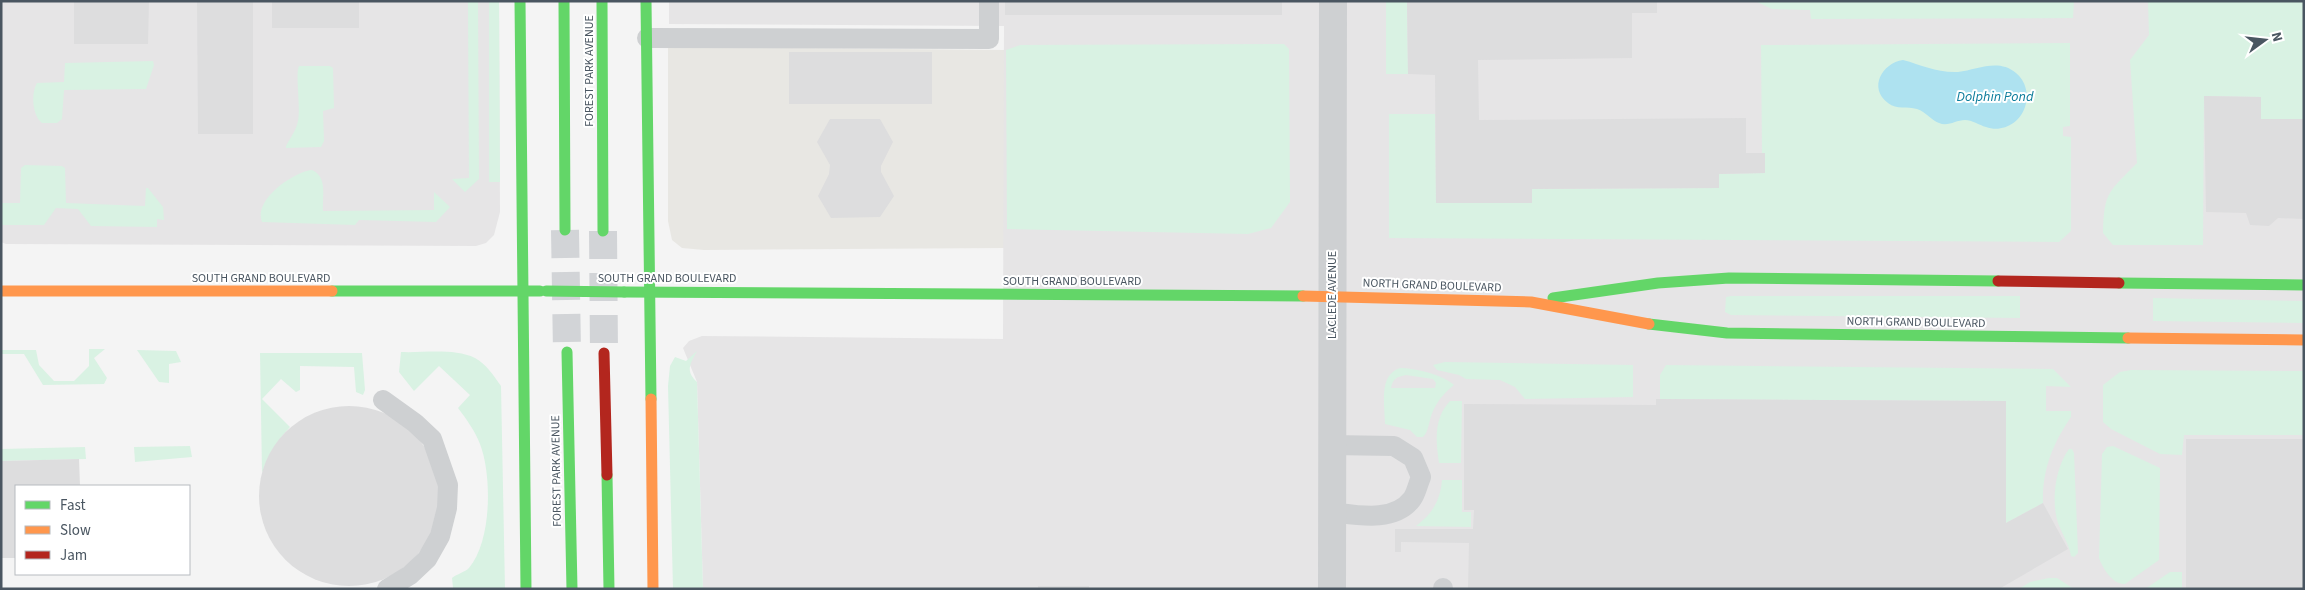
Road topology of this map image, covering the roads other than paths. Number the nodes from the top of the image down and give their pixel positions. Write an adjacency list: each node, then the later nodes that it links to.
1 (520, 1): 11 (main road)
2 (564, 1): 8 (main road, FOREST PARK AVENUE)
3 (602, 1): 9 (main road, FOREST PARK AVENUE)
4 (646, 1): 7 (main road)
5 (989, 1): 7 (lane)
6 (1333, 1): 14 (street, LACLEDE AVENUE)
7 (647, 38): 13 (main road)
8 (565, 230)
9 (603, 231)
10 (2304, 285): 15 (main road, NORTH GRAND BOULEVARD)
11 (522, 290): 12 (main road, SOUTH GRAND BOULEVARD); 13 (main road, SOUTH GRAND BOULEVARD, bridge); 23 (main road)
12 (1, 291)
13 (650, 292): 14 (main road, SOUTH GRAND BOULEVARD); 26 (main road)
14 (1332, 296): 15 (main road, NORTH GRAND BOULEVARD); 20 (street, LACLEDE AVENUE)
15 (1531, 302): 16 (main road, NORTH GRAND BOULEVARD)
16 (2304, 340)
17 (567, 352): 24 (main road, FOREST PARK AVENUE)
18 (604, 353): 25 (main road)
19 (383, 400): 22 (lane)
20 (1332, 445): 21 (street, LACLEDE AVENUE); 21 (lane)
21 (1332, 512): 27 (street, LACLEDE AVENUE)
22 (388, 589)
23 (526, 589)
24 (572, 589)
25 (609, 589)
26 (653, 589)
27 (1332, 589)

